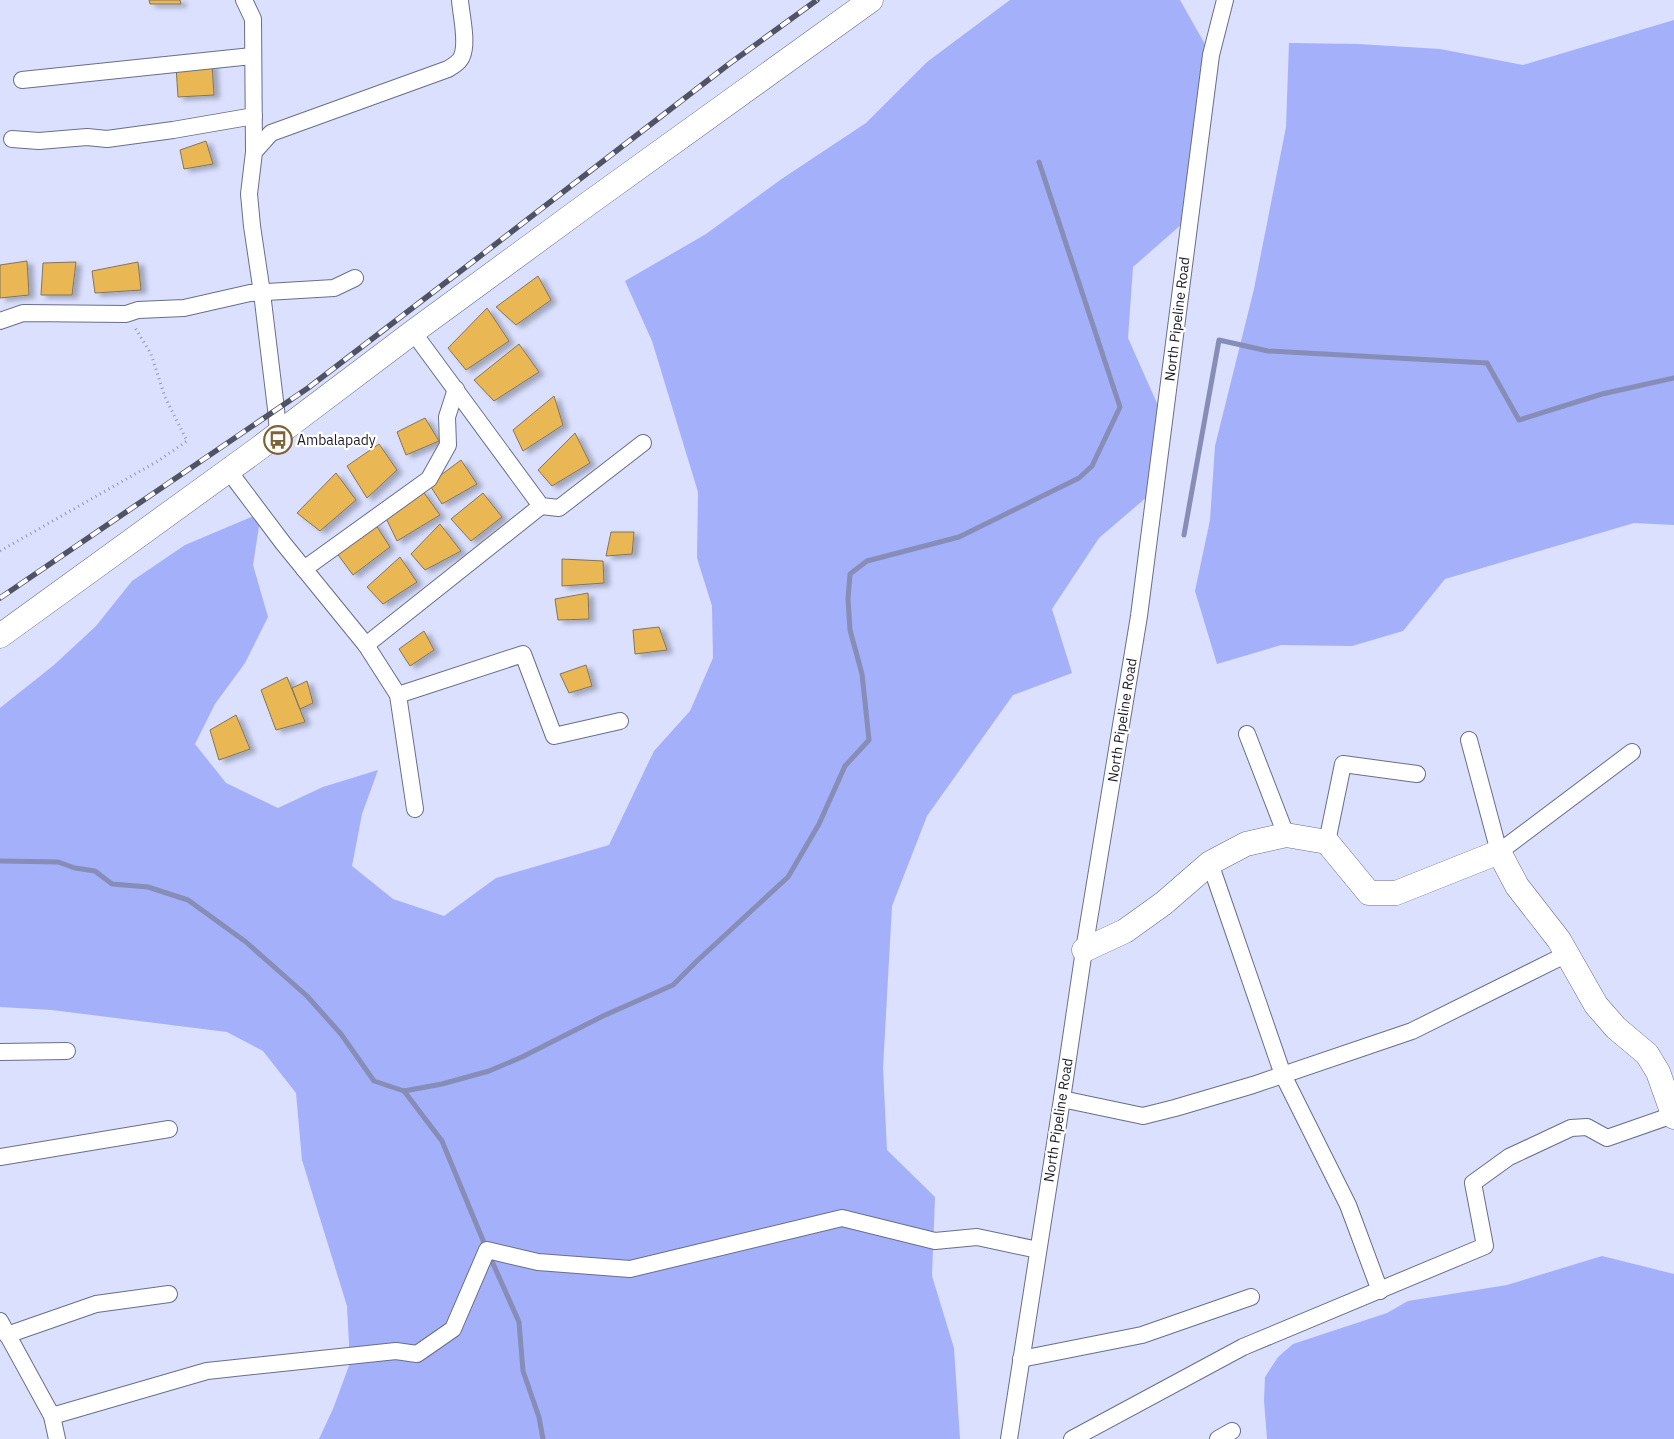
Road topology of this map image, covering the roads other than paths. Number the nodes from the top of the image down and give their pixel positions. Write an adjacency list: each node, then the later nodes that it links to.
1 (244, 0): 5 (street)
2 (460, 0): 9 (street)
3 (871, 0): 13 (street)
4 (1224, 0): 33 (street, North Pipeline Road)
5 (252, 56): 6 (street); 7 (street)
6 (22, 80)
7 (254, 116): 8 (street); 9 (street)
8 (12, 139)
9 (254, 152): 11 (street)
10 (355, 278): 11 (street)
11 (262, 292): 12 (street); 15 (street)
12 (0, 321)
13 (413, 332): 14 (street); 15 (street)
14 (456, 389): 18 (street); 19 (street)
15 (278, 433): 17 (street)
16 (643, 443): 18 (street)
17 (228, 470): 19 (street); 20 (street)
18 (541, 506): 21 (street)
19 (304, 569): 21 (street)
20 (0, 636)
21 (366, 645): 22 (street)
22 (398, 695): 23 (street); 28 (street)
23 (620, 722)
24 (1248, 734): 29 (street)
25 (1469, 740): 31 (street)
26 (1632, 752): 31 (street)
27 (1417, 774): 30 (street)
28 (415, 809)
29 (1286, 835): 30 (street); 32 (street)
30 (1327, 842): 31 (street)
31 (1499, 852): 34 (street)
32 (1210, 863): 33 (street); 37 (street)
33 (1084, 950): 38 (street, North Pipeline Road)
34 (1567, 954): 37 (street); 39 (street)
35 (67, 1050): 36 (street)
36 (0, 1052)
37 (1283, 1075): 38 (street); 43 (street)
38 (1062, 1100): 42 (street, North Pipeline Road)
39 (1674, 1116): 43 (street)
40 (169, 1129): 41 (street)
41 (0, 1157)
42 (1038, 1250): 47 (street, North Pipeline Road); 48 (street)
43 (1380, 1291): 51 (street)
44 (169, 1294): 46 (street)
45 (1251, 1297): 47 (street)
46 (3, 1328): 48 (street)
47 (1022, 1359): 50 (street, North Pipeline Road)
48 (52, 1416): 49 (street)
49 (57, 1439)
50 (1009, 1439)
51 (1072, 1439)

